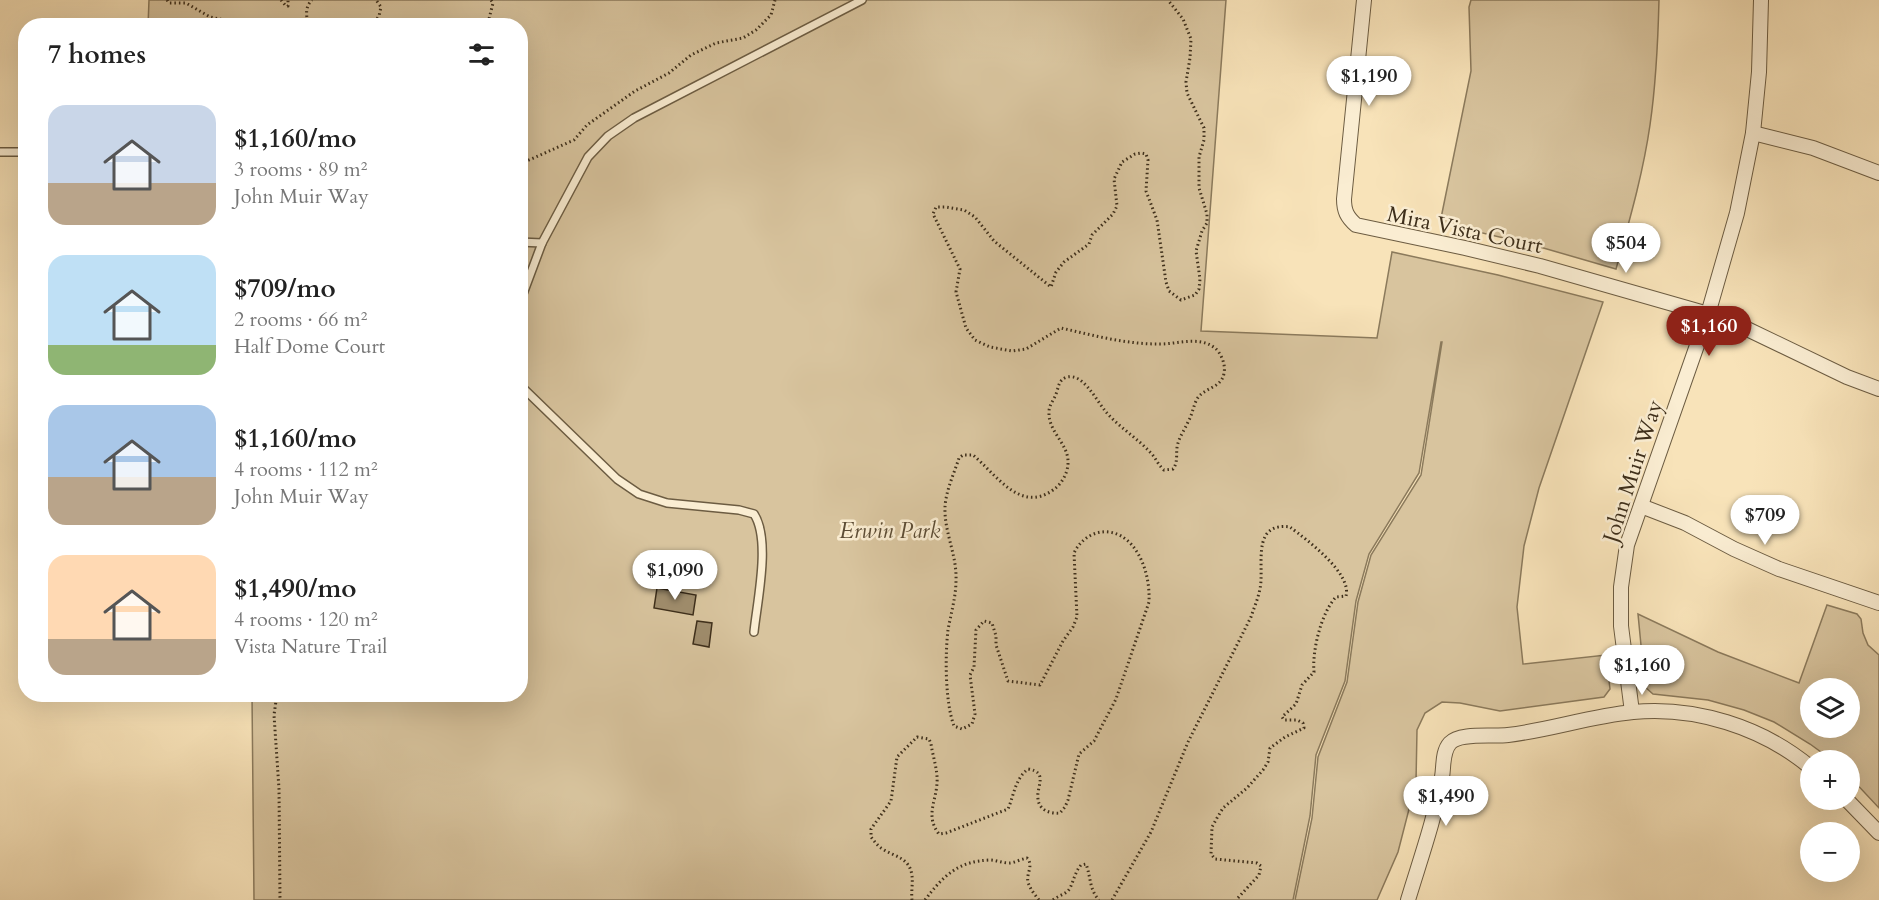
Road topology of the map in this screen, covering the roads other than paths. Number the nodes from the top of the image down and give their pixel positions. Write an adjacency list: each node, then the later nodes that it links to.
1 (862, 0): 9 (lane)
2 (1364, 0): 11 (street, Mira Vista Court)
3 (1761, 0): 4 (street, John Muir Way)
4 (1753, 133): 7 (street); 11 (street, John Muir Way)
5 (0, 152): 6 (lane)
6 (18, 152)
7 (1879, 173)
8 (528, 242): 9 (lane)
9 (542, 243): 10 (lane)
10 (528, 281)
11 (1708, 314): 12 (street, Mira Vista Court); 14 (street, John Muir Way)
12 (1879, 389)
13 (528, 393): 16 (lane)
14 (1641, 506): 15 (street); 17 (street, John Muir Way)
15 (1879, 603)
16 (754, 632)
17 (1632, 712): 18 (street); 21 (street)
18 (1800, 758)
19 (1857, 810): 20 (street)
20 (1879, 833)
21 (1408, 900)

